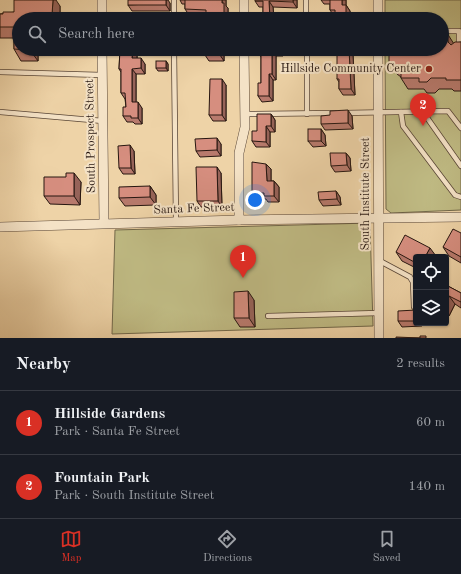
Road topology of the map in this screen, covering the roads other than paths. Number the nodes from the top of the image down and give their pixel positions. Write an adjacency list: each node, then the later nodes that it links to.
1 (102, 0): 6 (street)
2 (174, 0): 7 (lane)
3 (244, 0): 8 (street)
4 (306, 0): 9 (lane)
5 (378, 0): 10 (street)
6 (102, 12)
7 (174, 12)
8 (244, 12)
9 (306, 12)
10 (378, 12)
11 (449, 31): 12 (lane)
12 (459, 52)
13 (102, 56): 19 (street, South Prospect Street)
14 (174, 56): 33 (lane)
15 (244, 56): 24 (street)
16 (307, 56): 25 (lane)
17 (378, 56): 21 (street, South Institute Street)
18 (0, 72): 19 (lane)
19 (102, 75): 26 (street, South Prospect Street)
20 (0, 112): 26 (lane)
21 (378, 112): 22 (lane); 25 (lane); 31 (street, South Institute Street)
22 (401, 112): 23 (lane); 29 (lane)
23 (423, 112): 27 (lane); 28 (lane)
24 (245, 114): 25 (lane); 32 (street)
25 (307, 114)
26 (103, 121): 34 (street, South Prospect Street)
27 (461, 128)
28 (461, 166)
29 (461, 198)
30 (461, 217): 31 (street, Santa Fe Street)
31 (378, 218): 32 (street, Santa Fe Street); 36 (street, South Institute Street)
32 (239, 220): 33 (street, Santa Fe Street)
33 (176, 222): 34 (street, Santa Fe Street)
34 (104, 223): 35 (street, Santa Fe Street)
35 (0, 227)
36 (378, 260): 37 (lane); 38 (street, South Institute Street)
37 (413, 290)
38 (379, 313): 39 (lane); 40 (street, South Institute Street)
39 (268, 316)
40 (379, 338)

